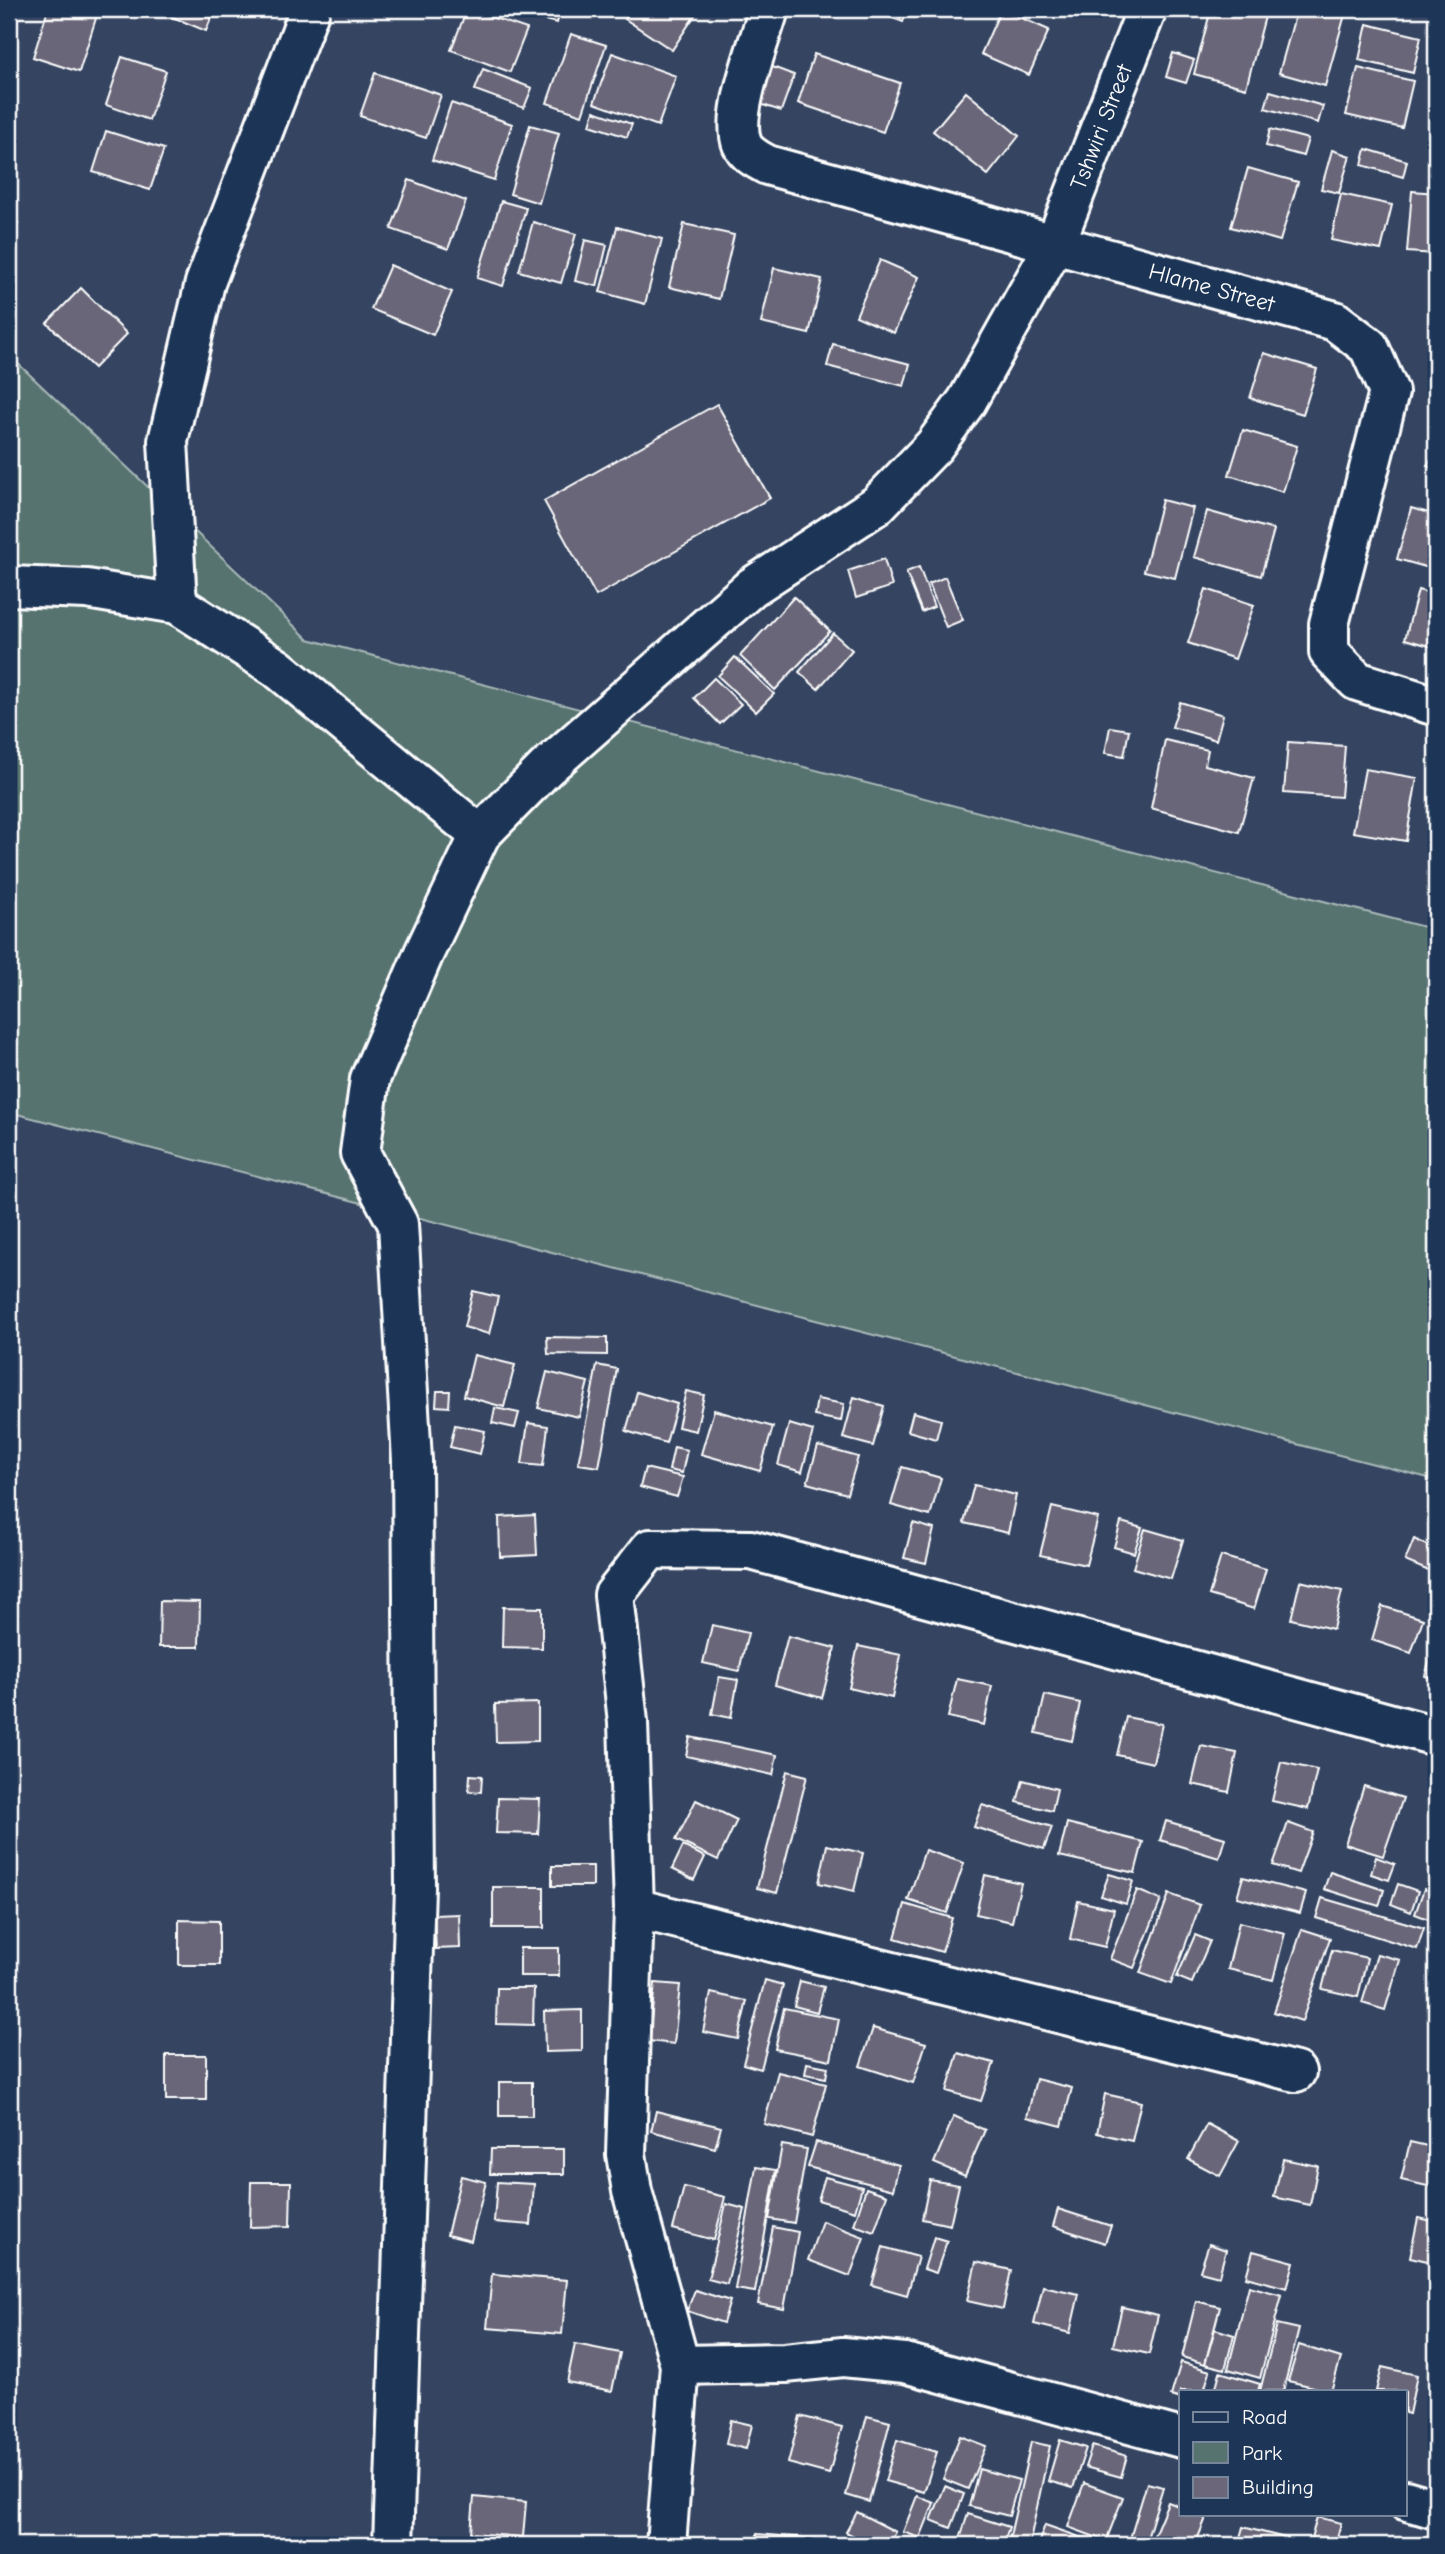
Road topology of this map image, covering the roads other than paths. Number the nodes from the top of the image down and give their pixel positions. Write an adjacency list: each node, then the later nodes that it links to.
1 (310, 9): 6 (street)
2 (769, 9): 4 (street, Hlame Street)
3 (1147, 9): 4 (street, Tshwiri Street)
4 (1055, 244): 7 (street, Hlame Street); 8 (street, Tshwiri Street)
5 (9, 586): 6 (street)
6 (177, 604): 8 (street)
7 (1436, 706)
8 (480, 835): 16 (street)
9 (1436, 1736): 10 (street)
10 (635, 1908): 11 (street); 12 (street)
11 (1296, 2072)
12 (680, 2365): 13 (street); 17 (street)
13 (1179, 2437)
14 (1406, 2500): 15 (street)
15 (1436, 2508)
16 (393, 2545)
17 (666, 2545)

